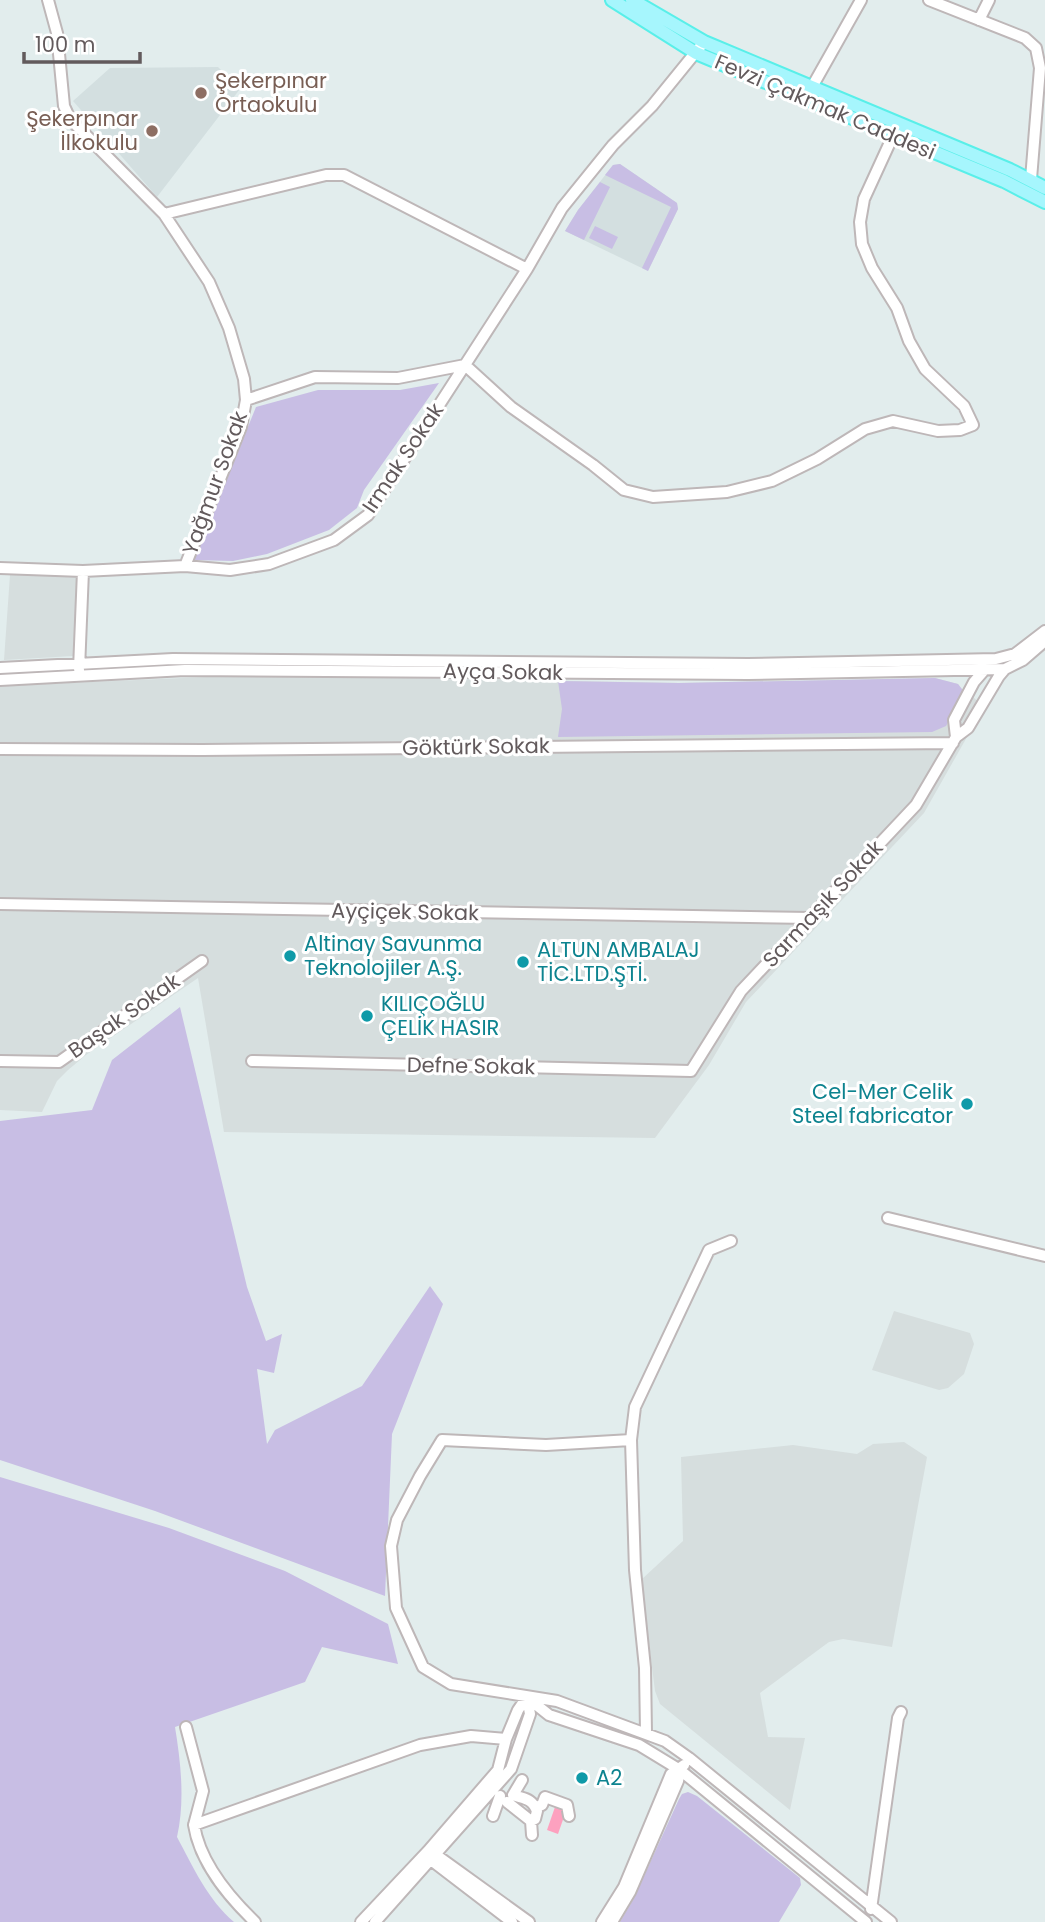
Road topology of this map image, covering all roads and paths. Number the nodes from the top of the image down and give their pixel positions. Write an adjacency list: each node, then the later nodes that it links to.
1 (48, 0): 15 (street, Yağmur Sokak)
2 (612, 0): 9 (main road, Fevzi Çakmak Caddesi)
3 (632, 0): 8 (main road, Fevzi Çakmak Caddesi)
4 (860, 0): 10 (street)
5 (929, 0): 7 (street)
6 (989, 0): 7 (street)
7 (979, 20): 12 (street)
8 (704, 42): 9 (street, Irmak Sokak); 10 (main road, Fevzi Çakmak Caddesi)
9 (696, 53): 11 (main road, Fevzi Çakmak Caddesi); 16 (street, Irmak Sokak)
10 (812, 87): 11 (main road, Fevzi Çakmak Caddesi)
11 (896, 130): 12 (main road, Fevzi Çakmak Caddesi); 14 (main road, Fevzi Çakmak Caddesi); 17 (street)
12 (1031, 180): 13 (main road, Fevzi Çakmak Caddesi)
13 (1045, 188)
14 (1045, 202)
15 (164, 215): 16 (street); 18 (street, Yağmur Sokak)
16 (527, 268): 17 (street, Irmak Sokak)
17 (465, 365): 18 (street); 19 (street, Irmak Sokak)
18 (246, 400): 19 (street, Yağmur Sokak)
19 (185, 566): 21 (street, Irmak Sokak)
20 (0, 568): 21 (street, Irmak Sokak)
21 (83, 571): 30 (street)
22 (1045, 631): 24 (street, Ayça Sokak)
23 (1045, 641): 29 (street, Sarmaşık Sokak)
24 (996, 659): 25 (street, Ayça Sokak); 28 (street, Sarmaşık Sokak)
25 (963, 665): 26 (street, Ayça Sokak); 28 (street, Ayça Sokak); 32 (street)
26 (505, 667): 30 (street, Ayça Sokak); 30 (street, Ayça Sokak)
27 (0, 668): 30 (street)
28 (984, 669): 29 (street, Ayça Sokak); 32 (street, Sarmaşık Sokak); 33 (street)
29 (1005, 669): 33 (street, Sarmaşık Sokak)
30 (79, 670): 31 (street, Ayça Sokak)
31 (0, 680)
32 (971, 687): 34 (street, Sarmaşık Sokak)
33 (986, 697): 34 (street, Sarmaşık Sokak)
34 (955, 740): 35 (street, Göktürk Sokak); 37 (street, Sarmaşık Sokak)
35 (0, 749)
36 (0, 904): 37 (street, Ayçiçek Sokak)
37 (810, 918): 41 (street, Sarmaşık Sokak)
38 (202, 961): 39 (street, Başak Sokak)
39 (0, 1061)
40 (252, 1061): 41 (street, Defne Sokak)
41 (691, 1071)
42 (888, 1218): 44 (street)
43 (731, 1241): 45 (street)
44 (1045, 1256)
45 (631, 1440): 46 (street); 49 (street)
46 (527, 1697): 49 (street); 50 (street); 52 (street); 54 (street)
47 (901, 1712): 64 (street)
48 (186, 1727): 59 (street)
49 (646, 1733): 51 (street)
50 (506, 1739): 59 (street); 61 (street)
51 (690, 1758): 52 (street); 62 (street)
52 (680, 1770): 63 (street); 71 (street); 72 (street)
53 (522, 1780): 54 (street)
54 (502, 1794): 55 (street); 56 (street); 58 (street); 61 (street)
55 (536, 1807): 57 (street); 58 (street)
56 (493, 1816)
57 (569, 1816)
58 (531, 1821): 60 (street)
59 (194, 1825): 66 (street)
60 (532, 1835)
61 (432, 1855): 67 (street); 68 (street); 69 (street); 70 (street)
62 (829, 1871): 63 (street); 64 (street)
63 (820, 1883): 65 (street)
64 (872, 1906): 65 (street); 73 (street)
65 (864, 1921)
66 (255, 1922)
67 (361, 1922)
68 (375, 1922)
69 (512, 1922)
70 (529, 1922)
71 (603, 1922)
72 (612, 1922)
73 (891, 1922)

